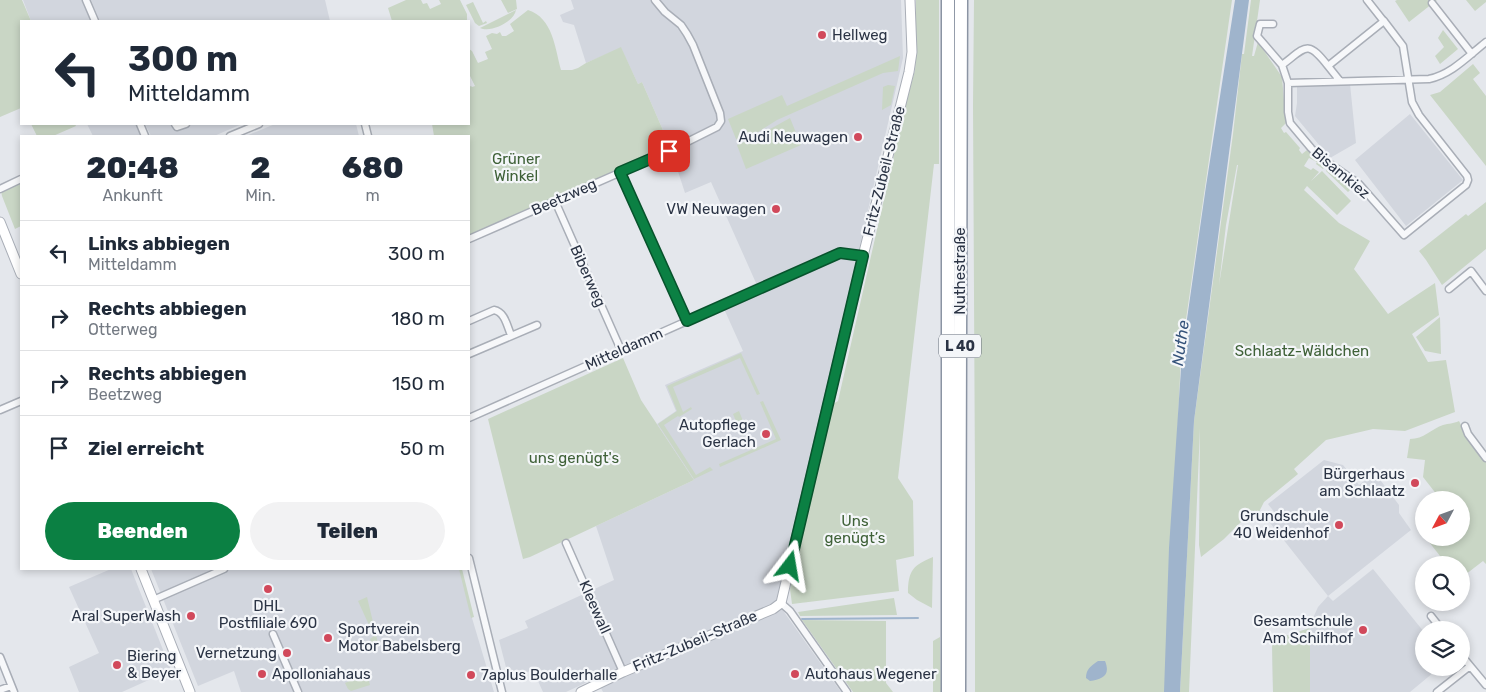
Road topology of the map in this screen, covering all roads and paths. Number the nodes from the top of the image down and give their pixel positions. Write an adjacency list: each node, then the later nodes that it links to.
1 (86, 0): 8 (street)
2 (655, 0): 20 (street, Beetzweg)
3 (910, 0): 26 (street, Fritz-Zubeil-Straße)
4 (948, 0): 62 (highway, Nuthestraße / L 40)
5 (961, 0): 63 (highway, Nuthestraße / L 40)
6 (1367, 0): 9 (street)
7 (1432, 3): 12 (street)
8 (95, 20)
9 (1384, 21): 14 (street); 15 (street)
10 (1273, 24): 13 (street, Bisamkiez)
11 (1485, 44): 12 (street)
12 (1472, 54): 15 (street)
13 (1282, 65): 14 (street); 17 (street, Bisamkiez)
14 (1328, 66): 16 (street)
15 (1409, 79): 16 (street); 17 (street, Bisamkiez)
16 (1340, 81): 17 (street)
17 (1288, 83)
18 (257, 125): 19 (street)
19 (232, 135)
20 (620, 172): 23 (street, Beetzweg); 31 (street)
21 (20, 179): 22 (street)
22 (0, 189)
23 (555, 201): 25 (street, Beetzweg); 34 (street, Biberweg)
24 (0, 222): 27 (street)
25 (470, 239)
26 (863, 256): 31 (street, Mitteldamm); 46 (street, Fritz-Zubeil-Straße)
27 (20, 272)
28 (1449, 289): 29 (street)
29 (1486, 291)
30 (470, 321): 33 (street)
31 (687, 321): 34 (street, Mitteldamm)
32 (537, 325): 33 (street)
33 (512, 336): 35 (street)
34 (622, 350): 38 (street, Mitteldamm)
35 (470, 354)
36 (20, 401): 37 (street)
37 (0, 410)
38 (470, 418)
39 (1465, 426): 40 (street)
40 (1486, 458)
41 (566, 542): 52 (street, Kleewall)
42 (470, 562): 59 (street)
43 (140, 570): 45 (street)
44 (222, 570): 45 (street)
45 (153, 600): 57 (street)
46 (781, 603): 52 (street, Fritz-Zubeil-Straße); 61 (street)
47 (1431, 616): 48 (street)
48 (1435, 621)
49 (273, 634): 58 (street)
50 (0, 657): 55 (street)
51 (1470, 666): 54 (street)
52 (623, 672): 60 (street, Fritz-Zubeil-Straße)
53 (1457, 676): 64 (street)
54 (1486, 685)
55 (12, 689): 56 (street)
56 (0, 690)
57 (190, 692)
58 (298, 692)
59 (502, 692)
60 (582, 692)
61 (847, 692)
62 (948, 692)
63 (959, 692)
64 (1437, 692)

